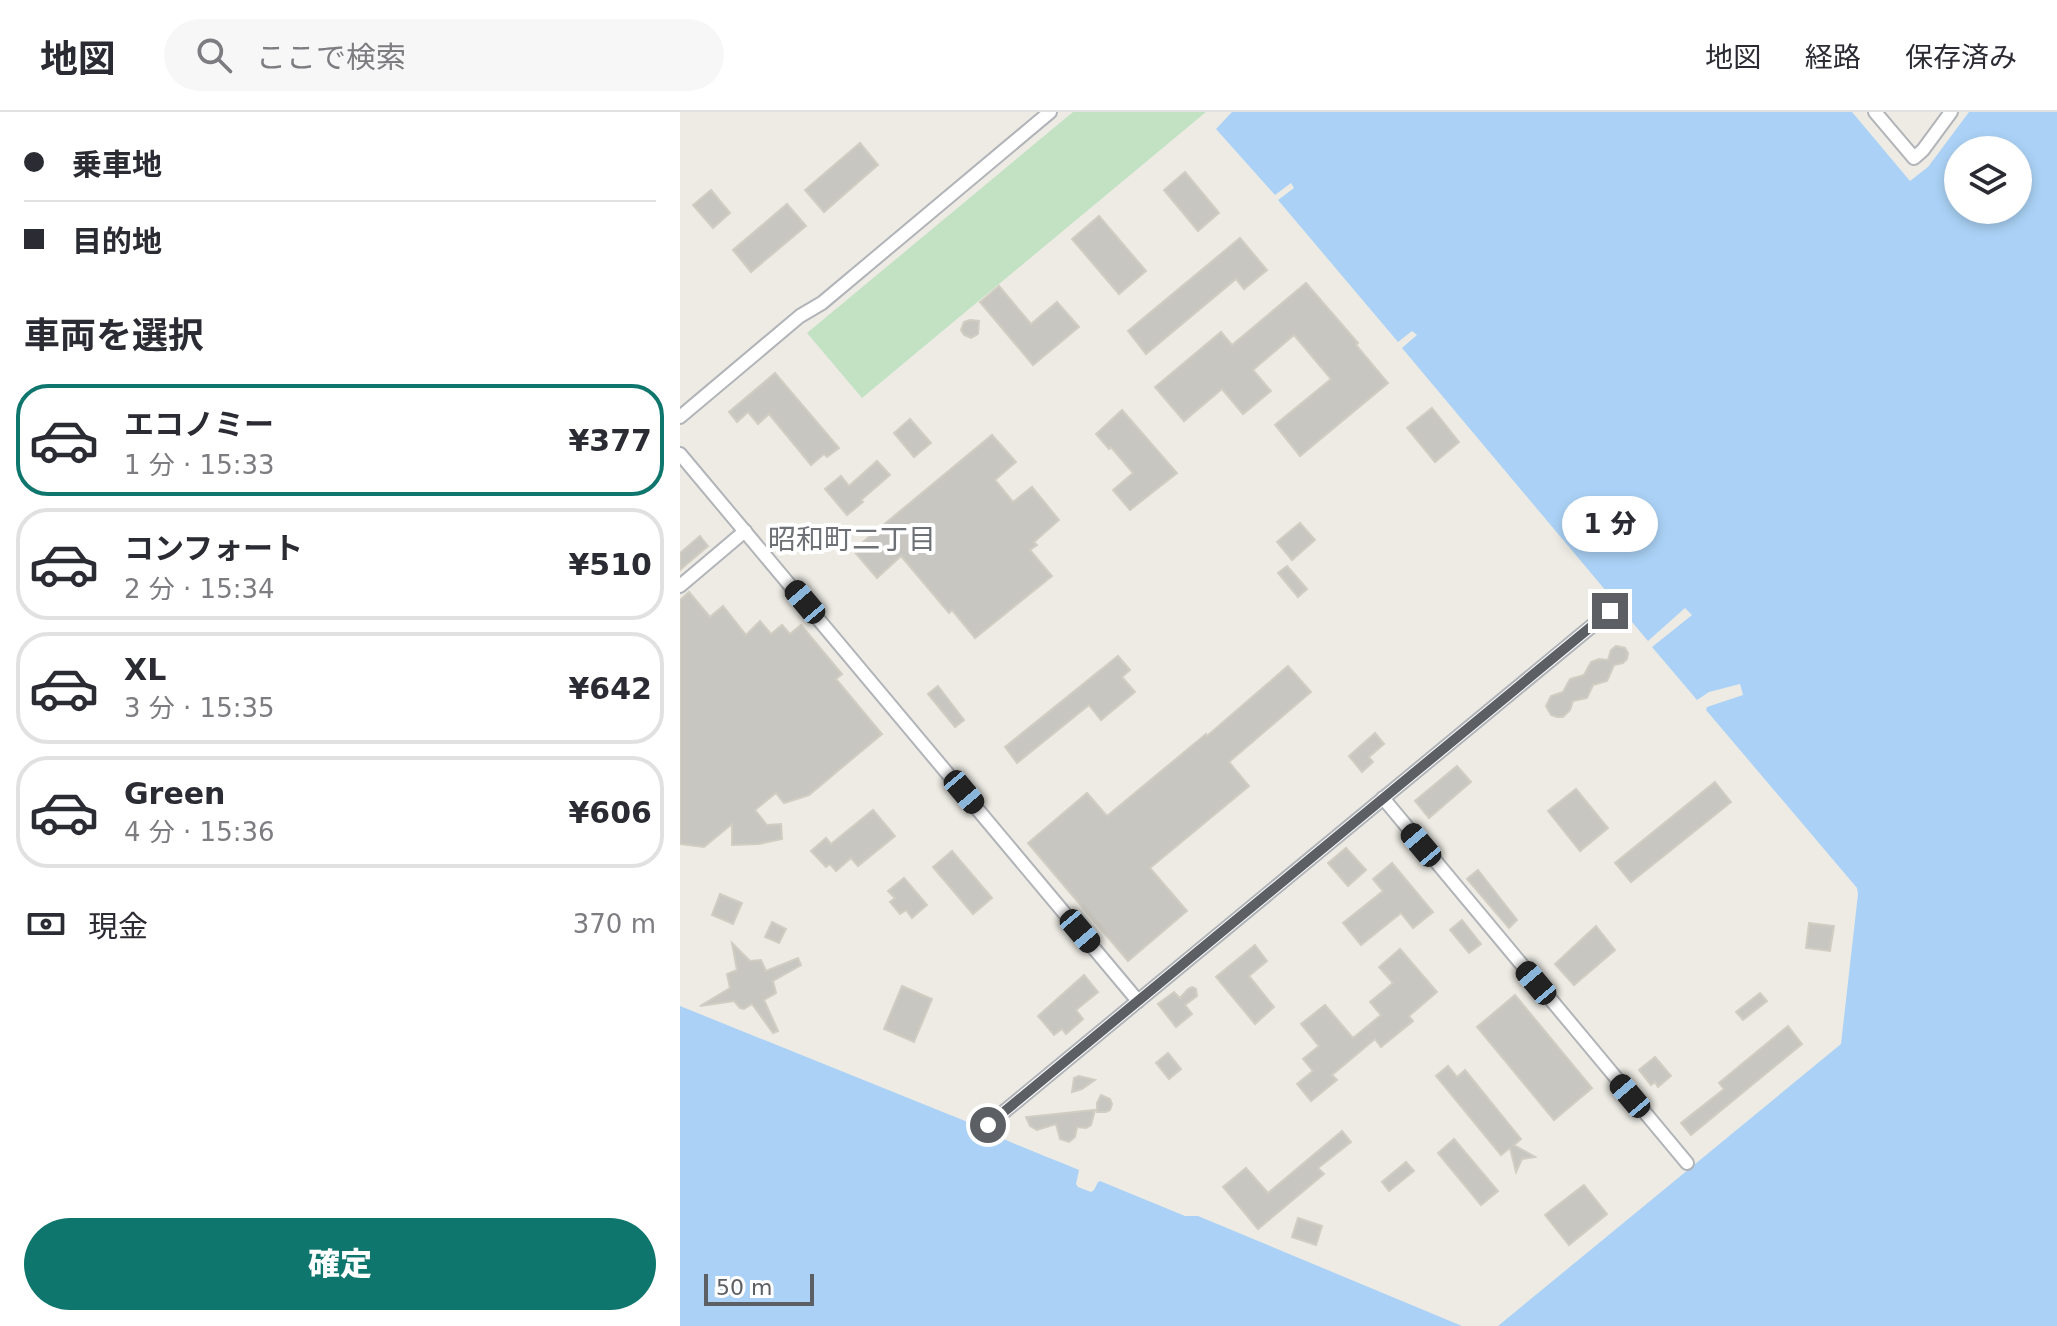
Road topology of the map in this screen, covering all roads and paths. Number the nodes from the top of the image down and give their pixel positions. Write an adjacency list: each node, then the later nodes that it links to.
1 (1050, 112): 4 (street)
2 (1875, 112): 3 (street)
3 (1951, 112)
4 (680, 417)
5 (680, 454): 6 (street)
6 (745, 531): 7 (street); 10 (street)
7 (680, 586)
8 (1610, 611): 9 (street)
9 (1383, 798): 10 (street); 12 (street)
10 (1138, 1001): 11 (street)
11 (988, 1125)
12 (1687, 1163)

